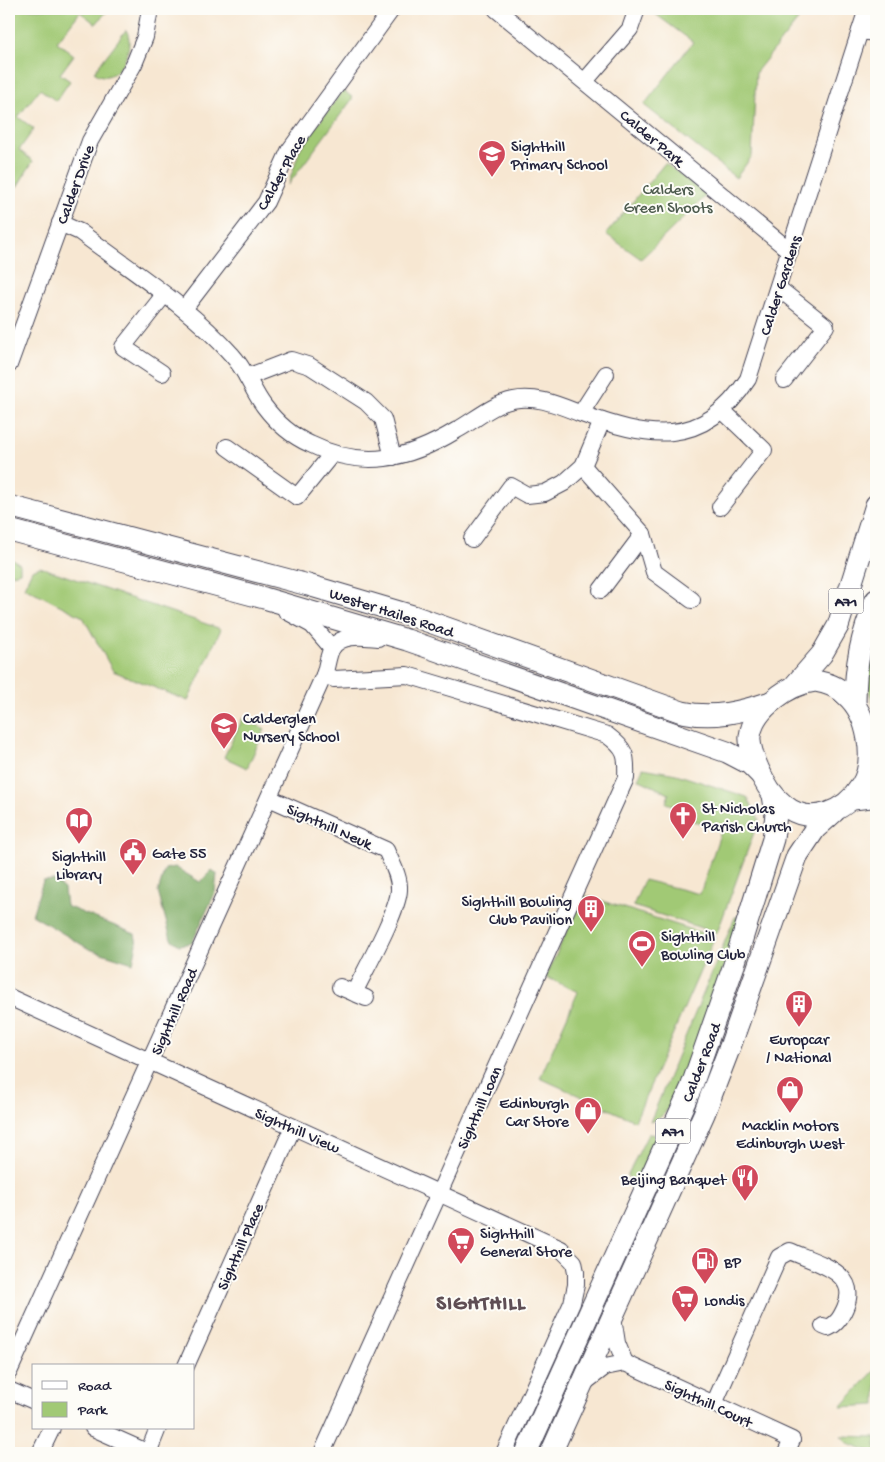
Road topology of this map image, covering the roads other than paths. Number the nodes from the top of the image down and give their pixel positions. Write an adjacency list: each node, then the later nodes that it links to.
1 (150, 9): 9 (street, Calder Drive)
2 (392, 9): 13 (street, Calder Place)
3 (496, 9): 8 (street, Calder Park)
4 (637, 9): 8 (street)
5 (867, 9): 6 (street, Calder Gardens)
6 (860, 31): 7 (street); 10 (street, Calder Gardens)
7 (876, 33)
8 (585, 80): 10 (street, Calder Park)
9 (60, 223): 12 (street, Calder Gardens); 14 (street, Calder Drive)
10 (790, 251): 11 (street, Calder Gardens)
11 (778, 288): 18 (street); 19 (street, Calder Gardens)
12 (164, 295): 13 (street, Calder Gardens); 15 (street)
13 (184, 310): 17 (street, Calder Gardens)
14 (9, 365)
15 (162, 374)
16 (606, 374): 20 (street)
17 (247, 376): 23 (street, Calder Gardens); 24 (street)
18 (784, 380)
19 (722, 410): 21 (street, Calder Gardens); 28 (street)
20 (580, 413): 21 (street, Calder Gardens); 24 (street, Calder Gardens)
21 (602, 421): 25 (street)
22 (227, 447): 23 (street)
23 (332, 454): 24 (street, Calder Gardens)
24 (393, 457)
25 (583, 466): 30 (street); 31 (street)
26 (876, 505): 39 (main road, A71)
27 (9, 506): 40 (main road, Wester Hailes Road)
28 (720, 507)
29 (9, 530): 33 (main road, Wester Hailes Road)
30 (643, 534): 32 (street); 34 (street)
31 (472, 539)
32 (601, 590)
33 (264, 598): 36 (main road, Wester Hailes Road); 37 (street)
34 (692, 600)
35 (876, 600): 41 (main road, A71)
36 (407, 640): 37 (street); 44 (main road, Wester Hailes Road)
37 (332, 648): 38 (street, Sighthill Road)
38 (324, 675): 46 (street, Sighthill Road); 53 (street, Sighthill Loan)
39 (795, 685): 40 (main road, A71); 41 (main road, A71)
40 (770, 702): 44 (main road, A71)
41 (855, 704): 42 (main road, A71)
42 (866, 736): 43 (street); 48 (main road, A71)
43 (876, 756)
44 (761, 774): 45 (main road, A71)
45 (773, 795): 48 (main road, A71); 71 (main road, Calder Road / A71)
46 (269, 798): 49 (street, Sighthill Neuk); 51 (street, Sighthill Road)
47 (876, 799): 48 (street)
48 (841, 807): 54 (main road, Calder Road / A71)
49 (353, 993)
50 (9, 997): 51 (street, Sighthill View)
51 (151, 1062): 52 (street, Sighthill View); 58 (street, Sighthill Road)
52 (292, 1127): 53 (street, Sighthill View); 57 (street, Sighthill Place)
53 (439, 1193): 69 (street, Sighthill Loan); 70 (street, Sighthill View)
54 (613, 1317): 56 (street); 59 (main road, Calder Road / A71)
55 (823, 1326): 62 (street)
56 (625, 1363): 59 (street); 62 (street, Sighthill Court)
57 (187, 1364)
58 (9, 1372)
59 (584, 1383): 72 (main road, Calder Road / A71)
60 (9, 1390): 61 (street)
61 (32, 1400)
62 (714, 1404): 66 (street, Sighthill Court)
63 (51, 1430): 67 (street)
64 (97, 1430): 68 (street)
65 (157, 1430): 68 (street)
66 (789, 1447)
67 (40, 1453)
68 (148, 1453)
69 (322, 1453)
70 (504, 1453)
71 (526, 1453)
72 (552, 1453)

